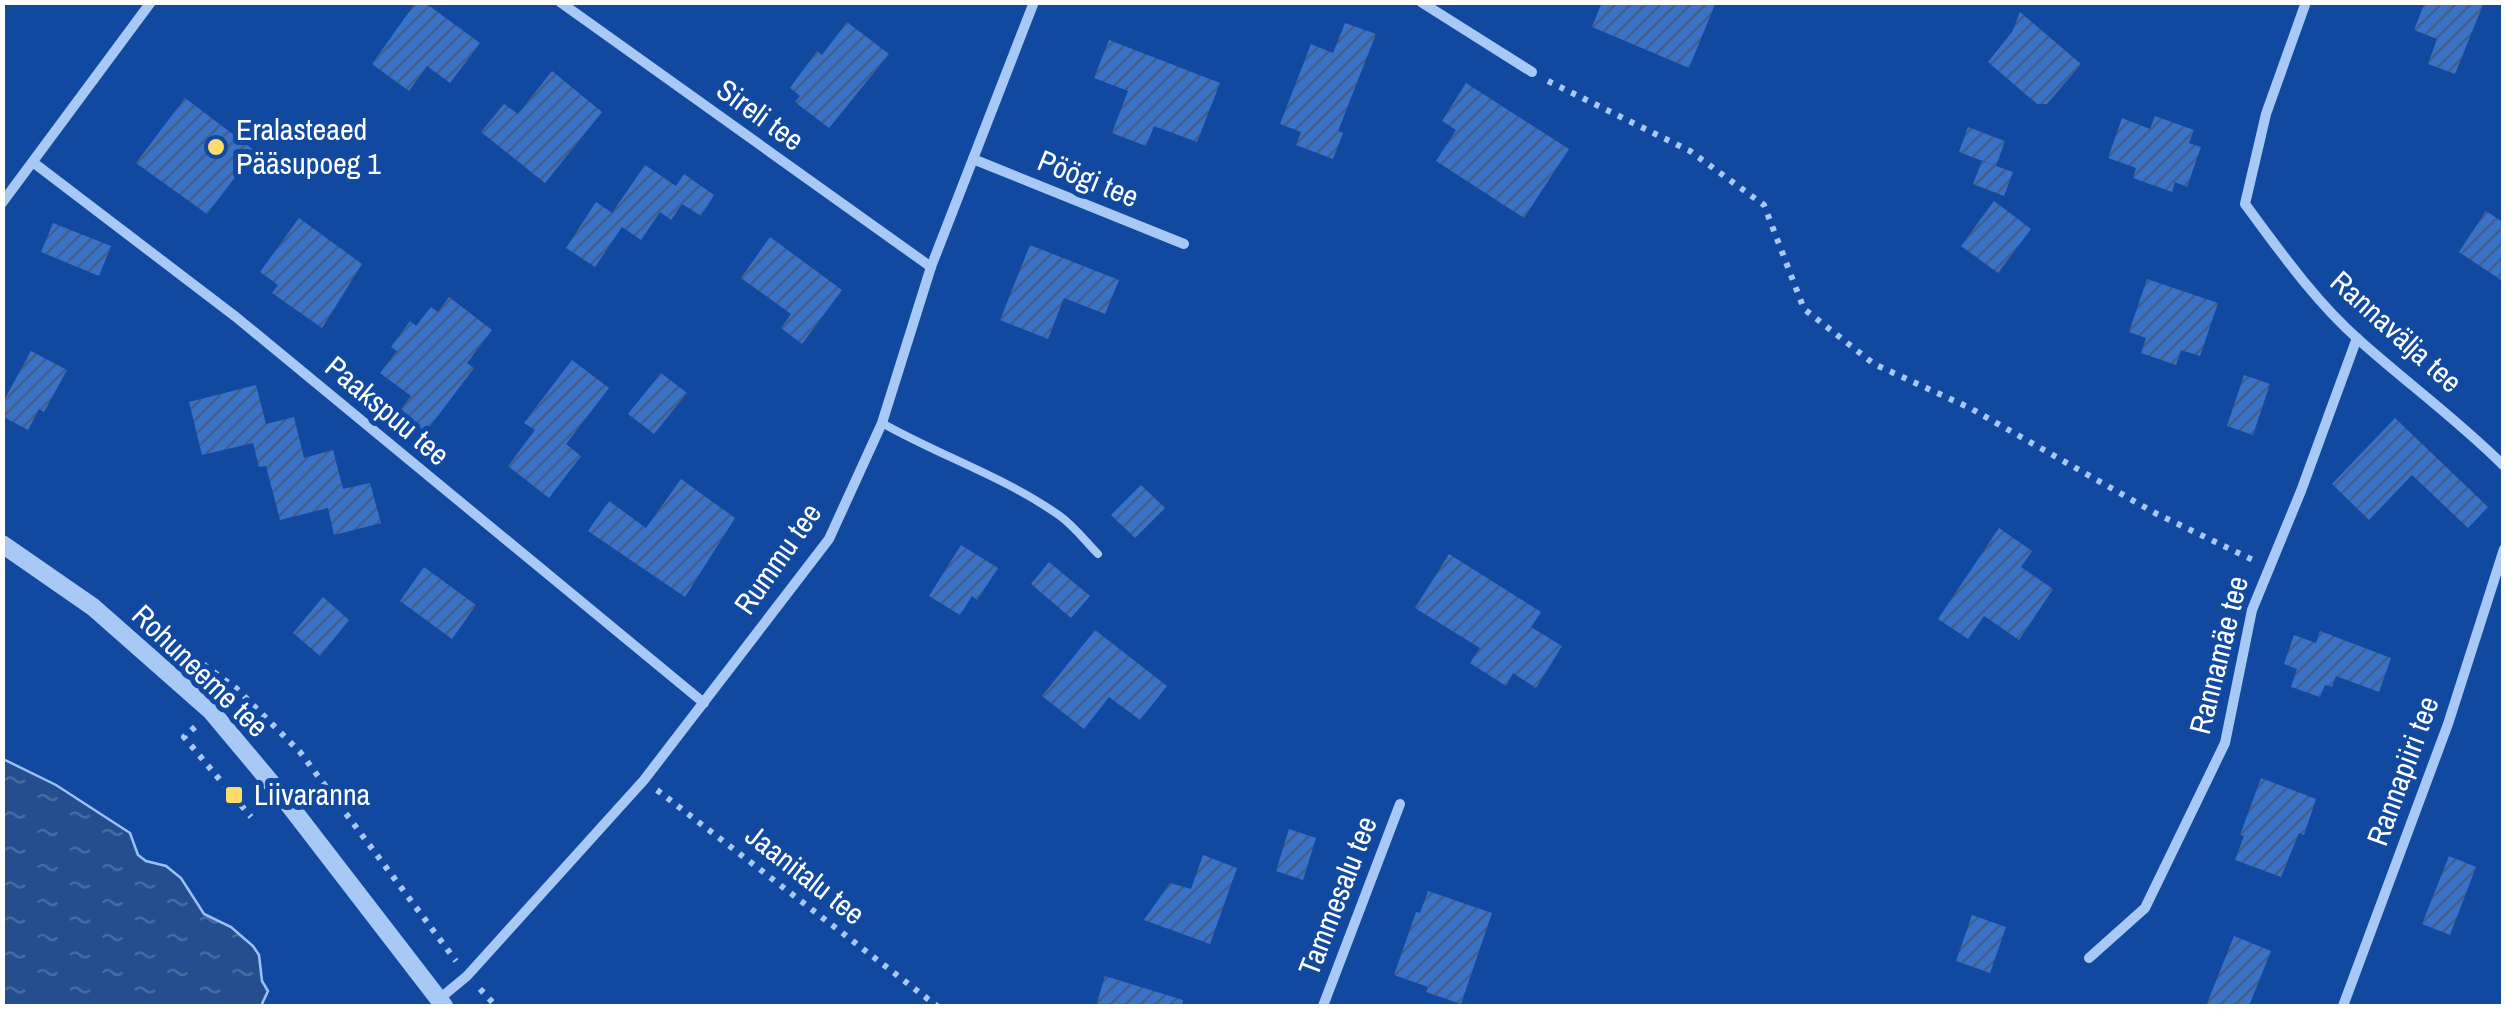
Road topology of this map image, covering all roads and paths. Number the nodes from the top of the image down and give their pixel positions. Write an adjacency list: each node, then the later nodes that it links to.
1 (151, 2): 8 (street)
2 (560, 2): 11 (street, Sireli tee)
3 (1034, 2): 7 (street, Rummu tee)
4 (1421, 2): 6 (street)
5 (2306, 2): 12 (street, Rannavälja tee)
6 (1532, 72): 18 (path)
7 (973, 159): 10 (street, Pöögi tee); 11 (street, Rummu tee)
8 (34, 163): 9 (street); 19 (street, Paakspuu tee)
9 (2, 203)
10 (1184, 244)
11 (931, 267): 13 (street, Rummu tee)
12 (2357, 338): 14 (street, Rannavälja tee); 18 (street, Rannamäe tee)
13 (882, 422): 17 (lane); 19 (street, Rummu tee)
14 (2504, 466)
15 (2, 544): 23 (street, Rohuneeme tee)
16 (2504, 549): 26 (street, Rannapiiri tee)
17 (1098, 554)
18 (2268, 566): 22 (street, Rannamäe tee)
19 (704, 703): 20 (street, Rummu tee)
20 (644, 780): 23 (street, Rummu tee); 24 (path, Jaanitalu tee)
21 (1400, 804): 25 (street, Tammesalu tee)
22 (2089, 958)
23 (441, 1003)
24 (937, 1006)
25 (1322, 1006)
26 (2343, 1006)

